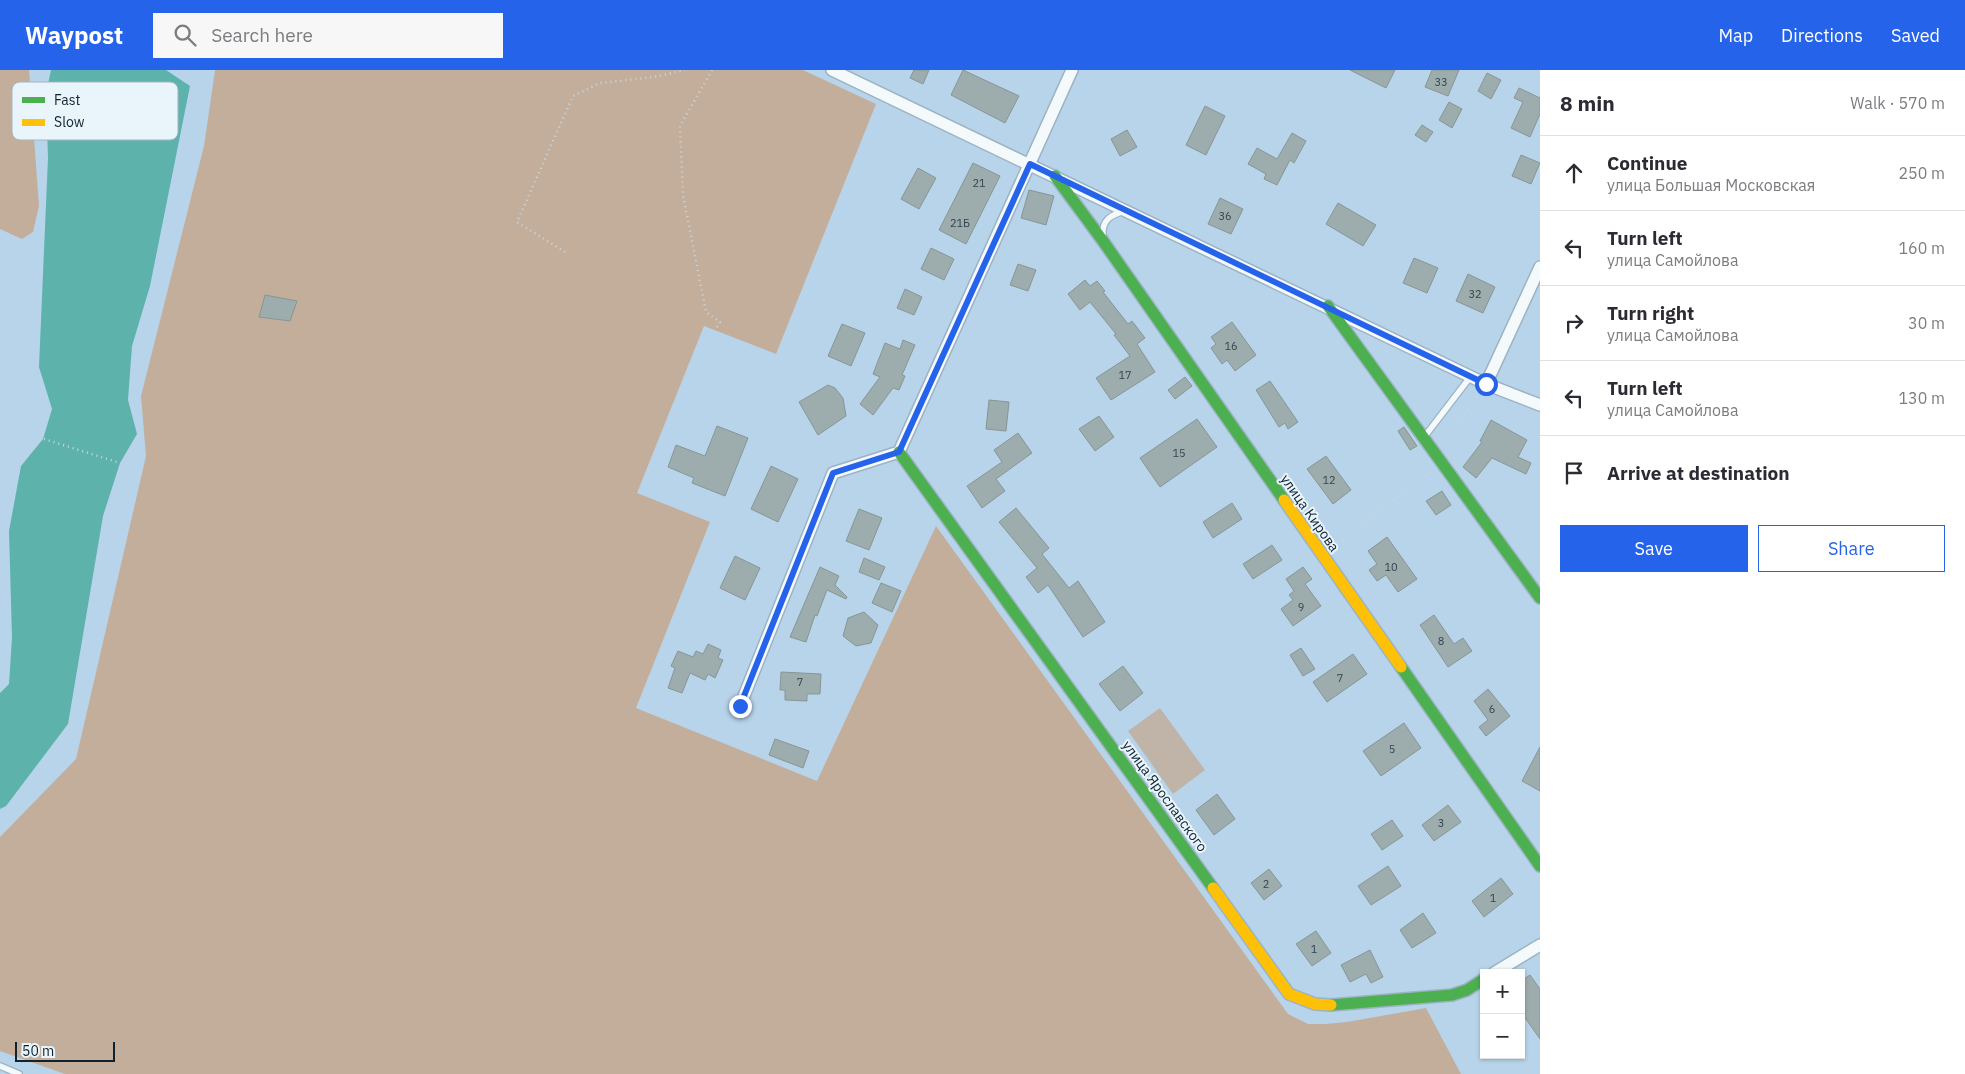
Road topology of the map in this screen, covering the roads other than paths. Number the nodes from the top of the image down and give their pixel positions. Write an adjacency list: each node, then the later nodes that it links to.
1 (832, 70): 3 (street)
2 (1072, 70): 3 (street)
3 (1030, 164): 4 (street); 13 (street)
4 (1055, 176): 5 (street); 6 (street, улица Кирова)
5 (1126, 210): 6 (lane); 8 (street)
6 (1103, 242): 16 (street, улица Кирова)
7 (1540, 268): 10 (street)
8 (1328, 306): 9 (street); 12 (street)
9 (1471, 376): 10 (street); 12 (lane)
10 (1486, 384): 11 (street)
11 (1540, 405)
12 (1423, 439): 14 (street)
13 (899, 452): 15 (street); 19 (street, улица Ярославского)
14 (1540, 598)
15 (740, 706)
16 (1540, 866)
17 (1540, 945): 18 (street)
18 (1501, 969)
19 (1480, 982)
20 (0, 1066): 21 (lane)
21 (19, 1074)

